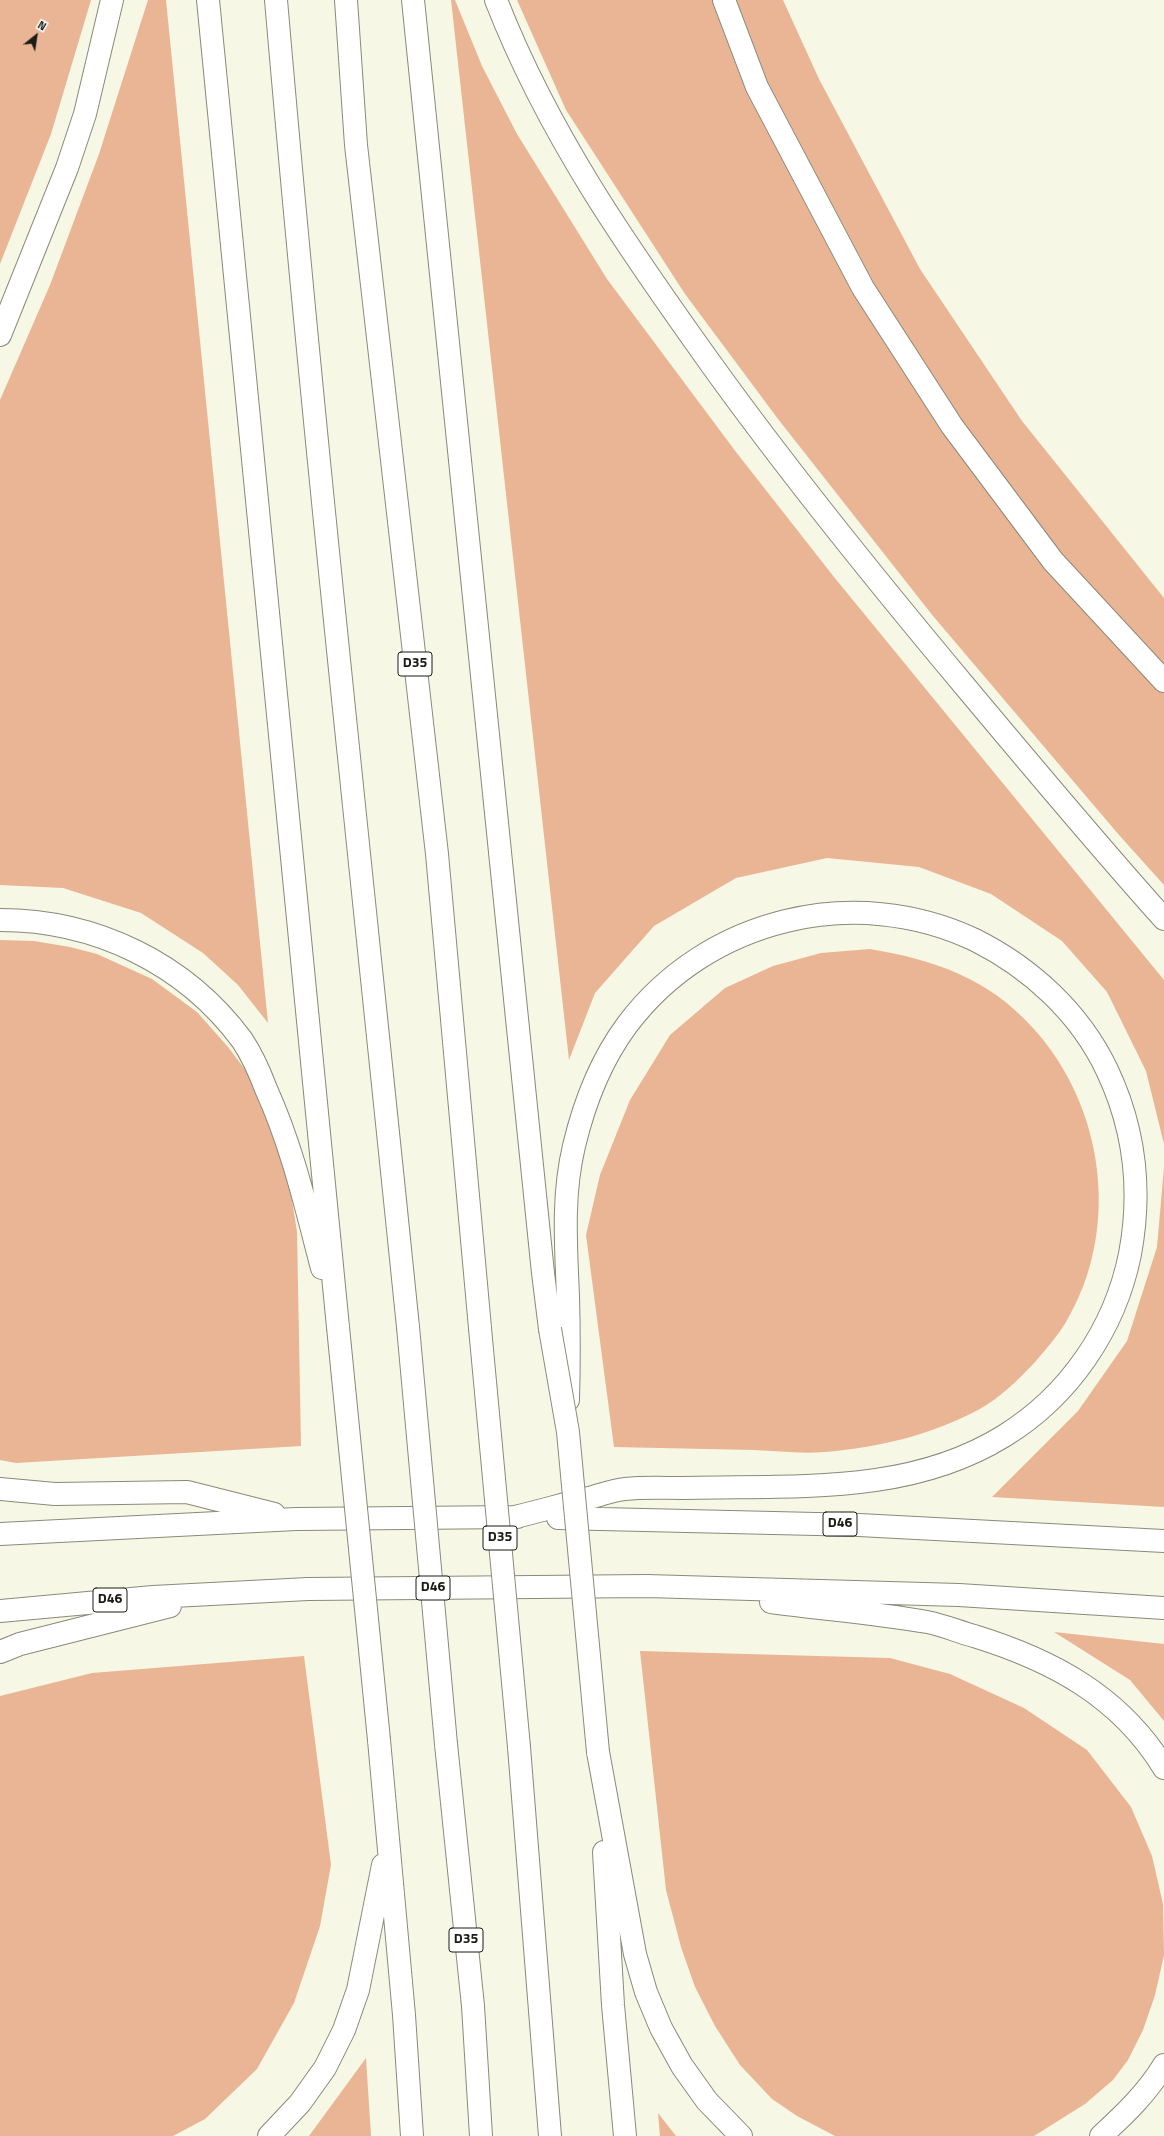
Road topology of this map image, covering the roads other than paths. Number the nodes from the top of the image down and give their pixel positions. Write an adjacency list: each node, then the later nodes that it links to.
1 (112, 0): 8 (main road)
2 (208, 0): 12 (main road)
3 (276, 0): 30 (main road, D35, bridge)
4 (346, 0): 31 (main road, D35, bridge)
5 (414, 0): 13 (main road)
6 (496, 0): 10 (main road)
7 (724, 0): 9 (main road)
8 (0, 335)
9 (1164, 680)
10 (1164, 919)
11 (0, 920): 12 (main road)
12 (338, 1327): 26 (main road, bridge)
13 (560, 1329): 15 (main road); 24 (main road, bridge)
14 (0, 1489): 16 (main road)
15 (515, 1517): 16 (main road, D46); 18 (main road, D46)
16 (296, 1519): 17 (main road, D46)
17 (0, 1534)
18 (1164, 1542)
19 (647, 1586): 20 (main road, D46); 21 (main road, D46); 25 (main road)
20 (220, 1593): 22 (main road, D46); 23 (main road)
21 (1164, 1608)
22 (0, 1611)
23 (0, 1652)
24 (598, 1752): 32 (main road); 33 (main road)
25 (1164, 1768)
26 (388, 1839): 28 (main road); 29 (main road)
27 (1164, 2065): 34 (main road)
28 (269, 2136)
29 (412, 2136)
30 (481, 2136)
31 (550, 2136)
32 (625, 2136)
33 (741, 2136)
34 (1101, 2136)

